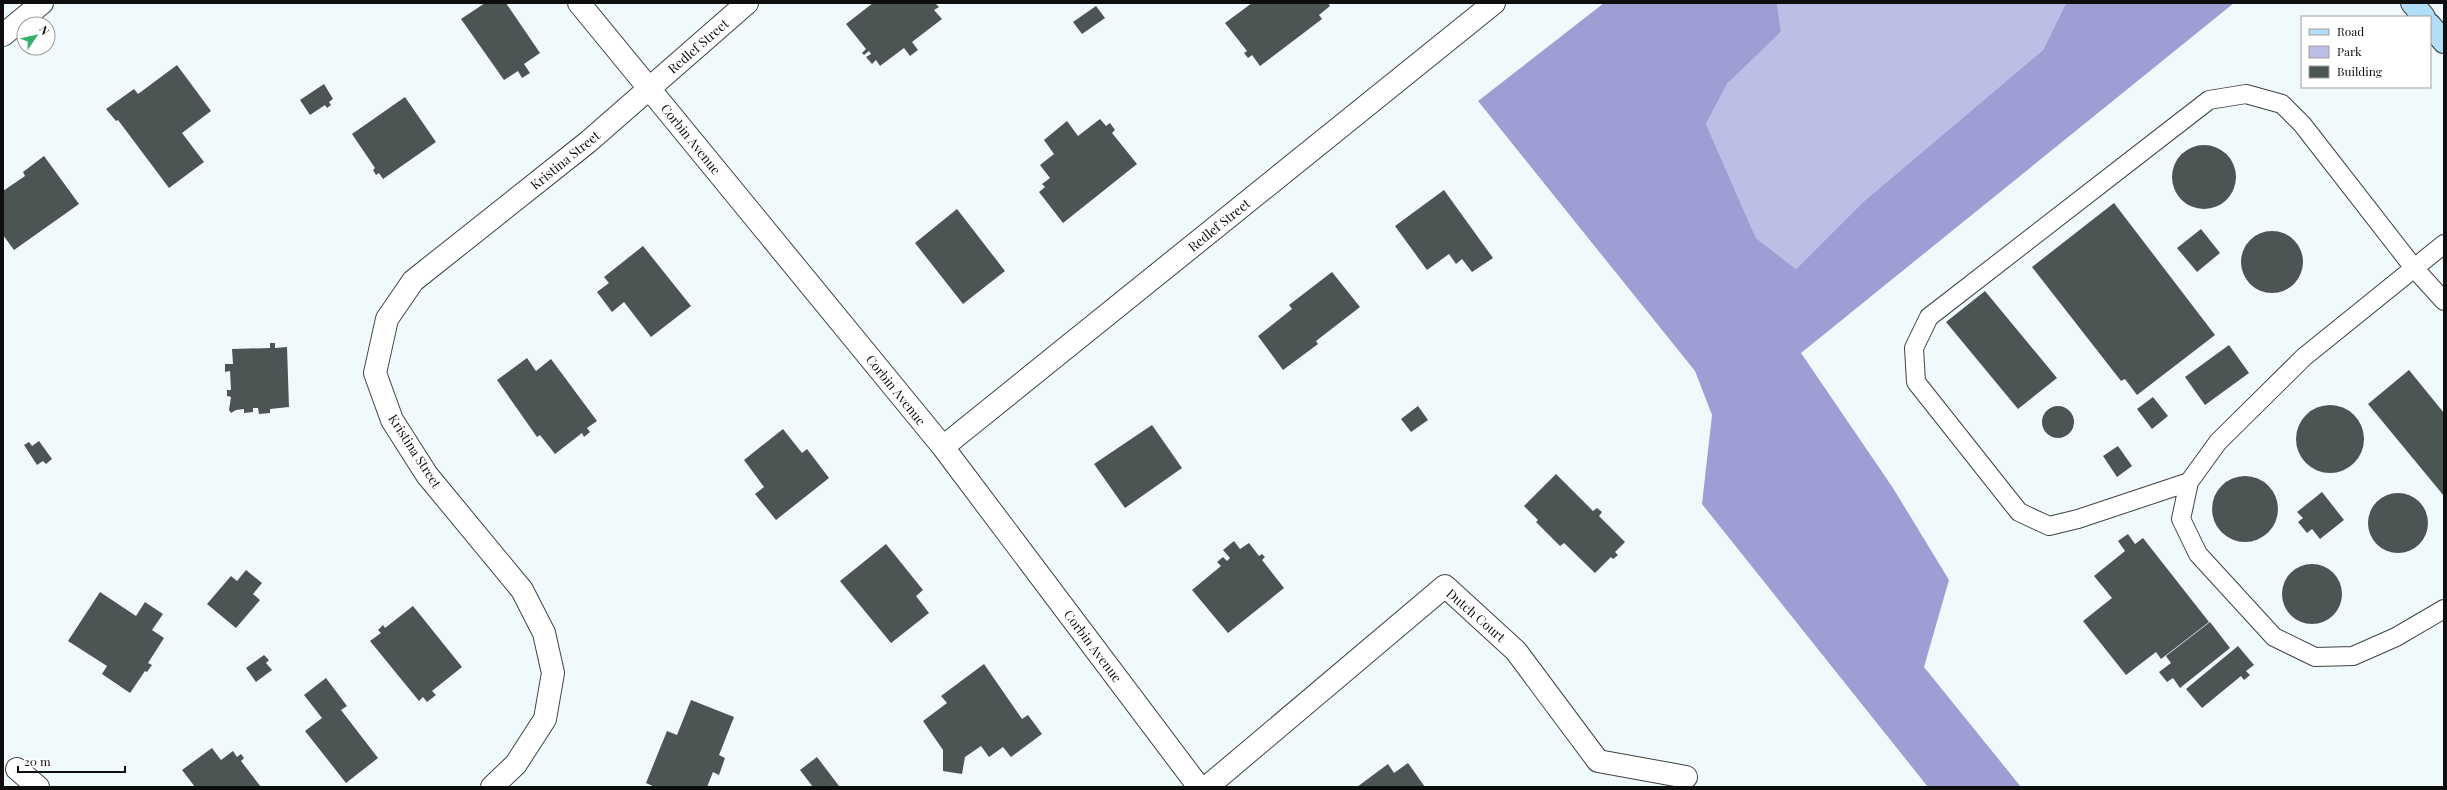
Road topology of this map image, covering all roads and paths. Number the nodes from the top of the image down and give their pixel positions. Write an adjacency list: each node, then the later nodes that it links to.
1 (42, 3): 8 (street)
2 (579, 3): 10 (street, Corbin Avenue)
3 (747, 3): 10 (street, Redlef Street)
4 (1494, 3): 14 (street, Redlef Street)
5 (2412, 3): 6 (main road)
6 (2423, 16)
7 (2431, 26): 9 (main road)
8 (3, 35)
9 (2444, 42)
10 (650, 88): 14 (street, Corbin Avenue); 20 (street, Kristina Street)
11 (2444, 244): 12 (lane)
12 (2414, 268): 13 (lane); 15 (lane); 15 (lane)
13 (2444, 301)
14 (943, 447): 21 (street, Corbin Avenue)
15 (2189, 482): 16 (lane)
16 (2444, 609)
17 (17, 769): 19 (street)
18 (1686, 777): 22 (street, Dutch Court)
19 (38, 787)
20 (492, 787)
21 (1199, 787)
22 (1207, 787)

